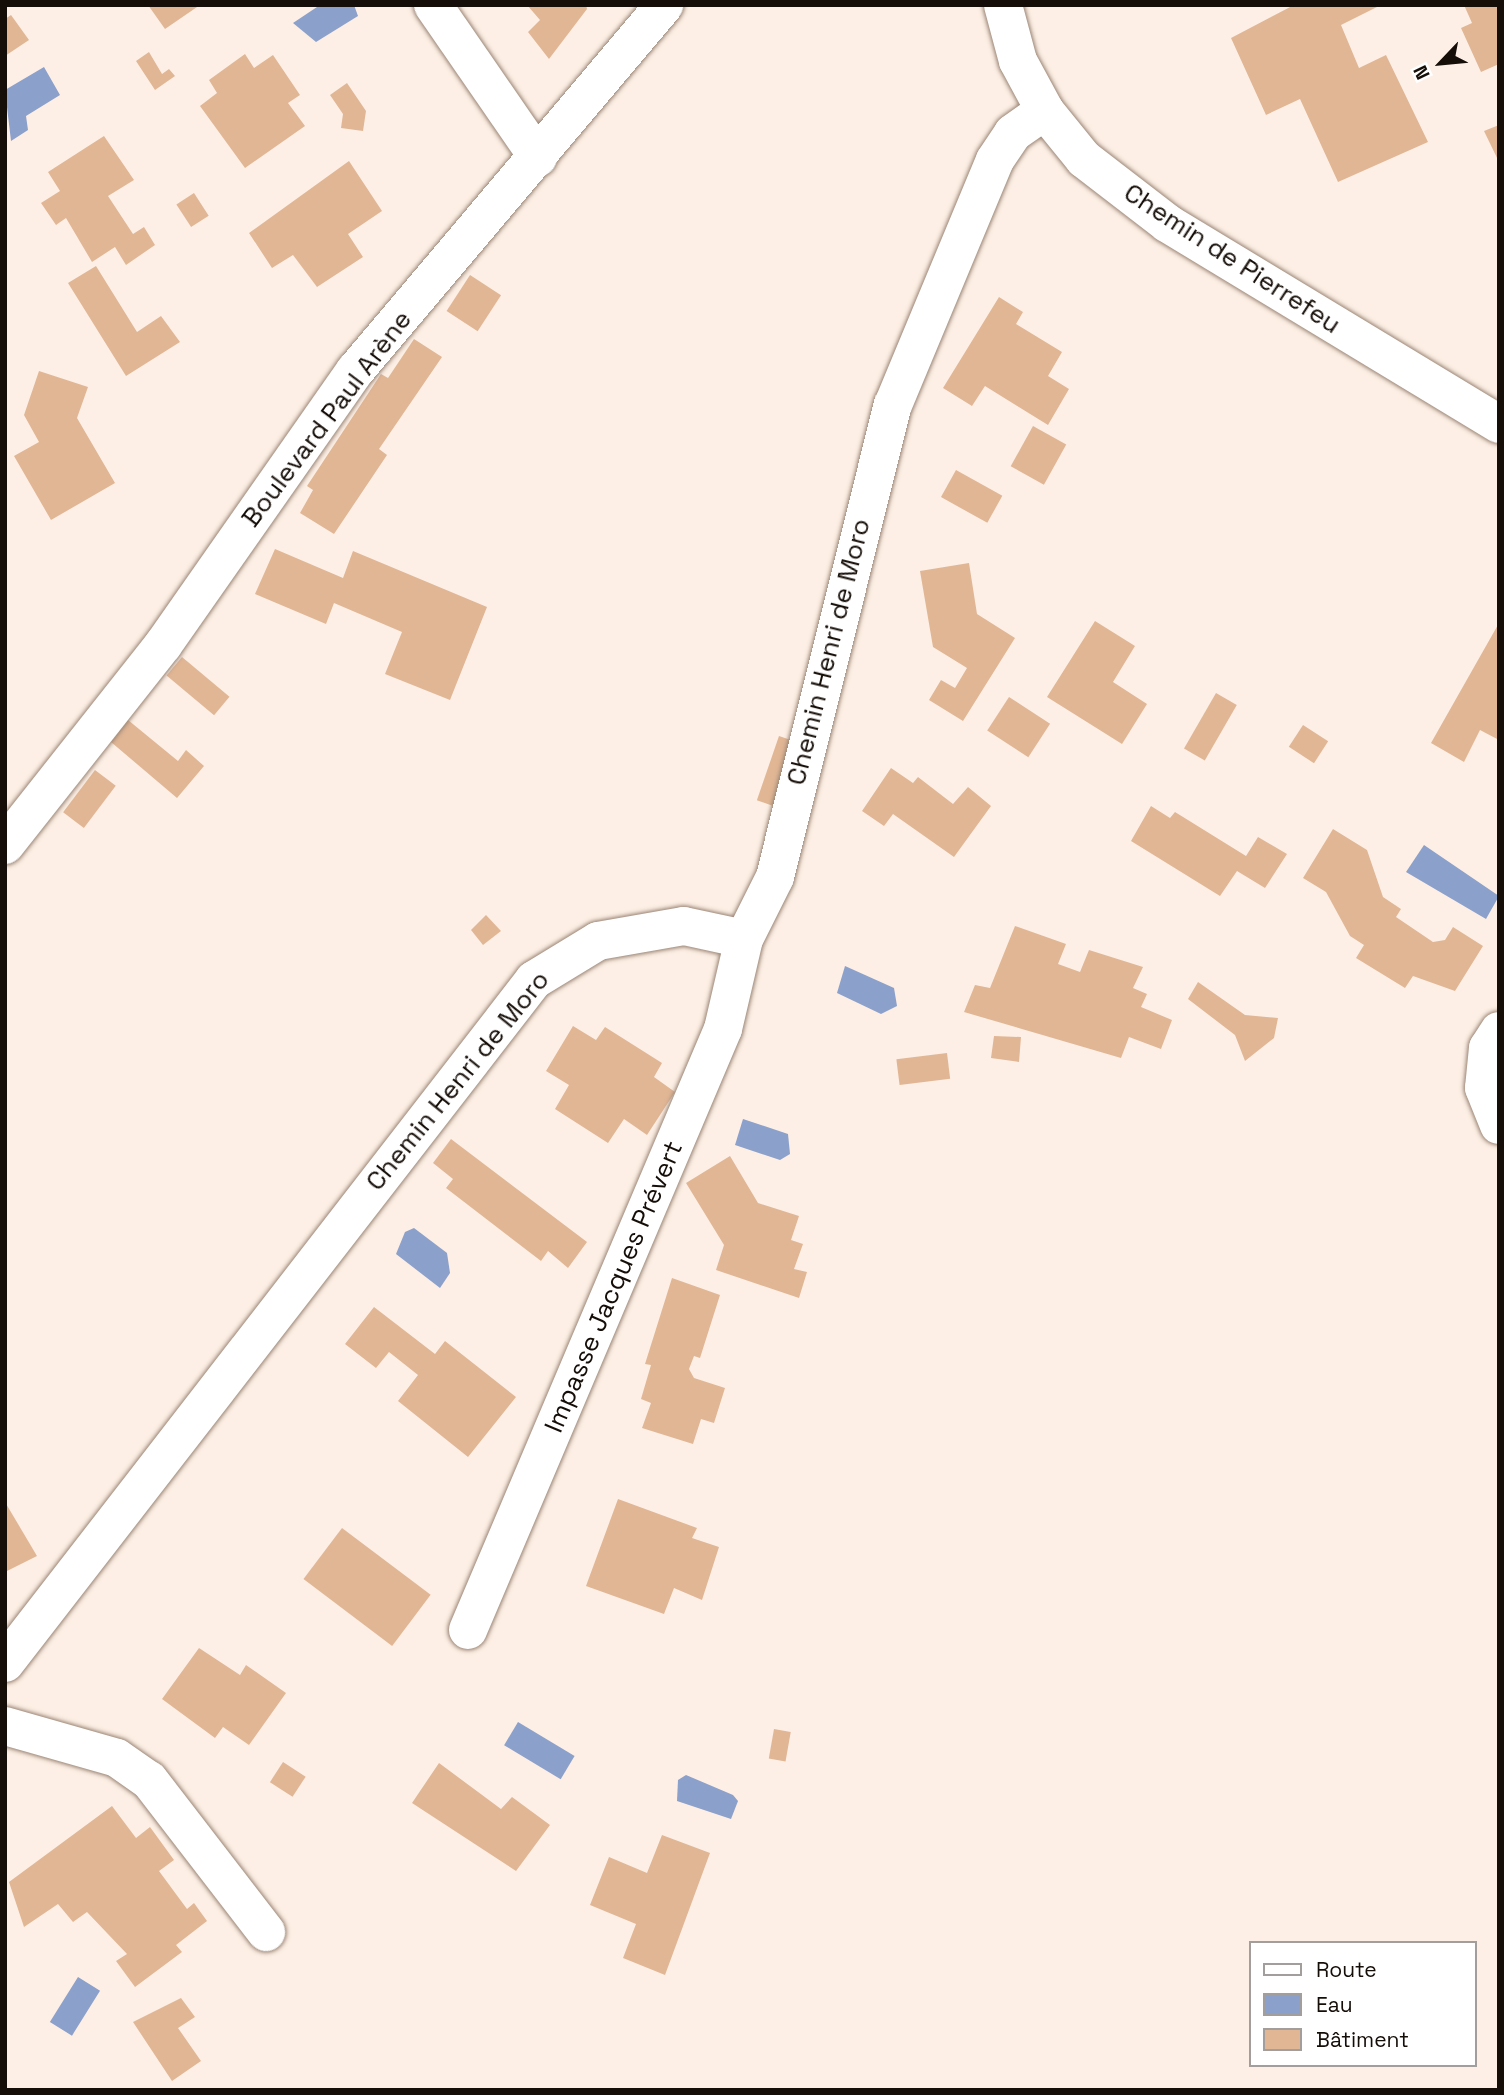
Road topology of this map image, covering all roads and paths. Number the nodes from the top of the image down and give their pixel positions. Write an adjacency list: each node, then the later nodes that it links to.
1 (433, 5): 5 (street)
2 (664, 5): 5 (street, Boulevard Paul Arène)
3 (1003, 5): 4 (street, Chemin de Pierrefeu)
4 (1045, 111): 6 (street, Chemin de Pierrefeu); 8 (street, Chemin Henri de Moro)
5 (538, 157): 7 (street, Boulevard Paul Arène)
6 (1499, 424)
7 (5, 845)
8 (744, 939): 11 (street, Impasse Jacques Prévert); 12 (street, Chemin Henri de Moro)
9 (1499, 1031): 10 (street)
10 (1499, 1125)
11 (468, 1630)
12 (5, 1663)
13 (5, 1726): 14 (street)
14 (266, 1932)

